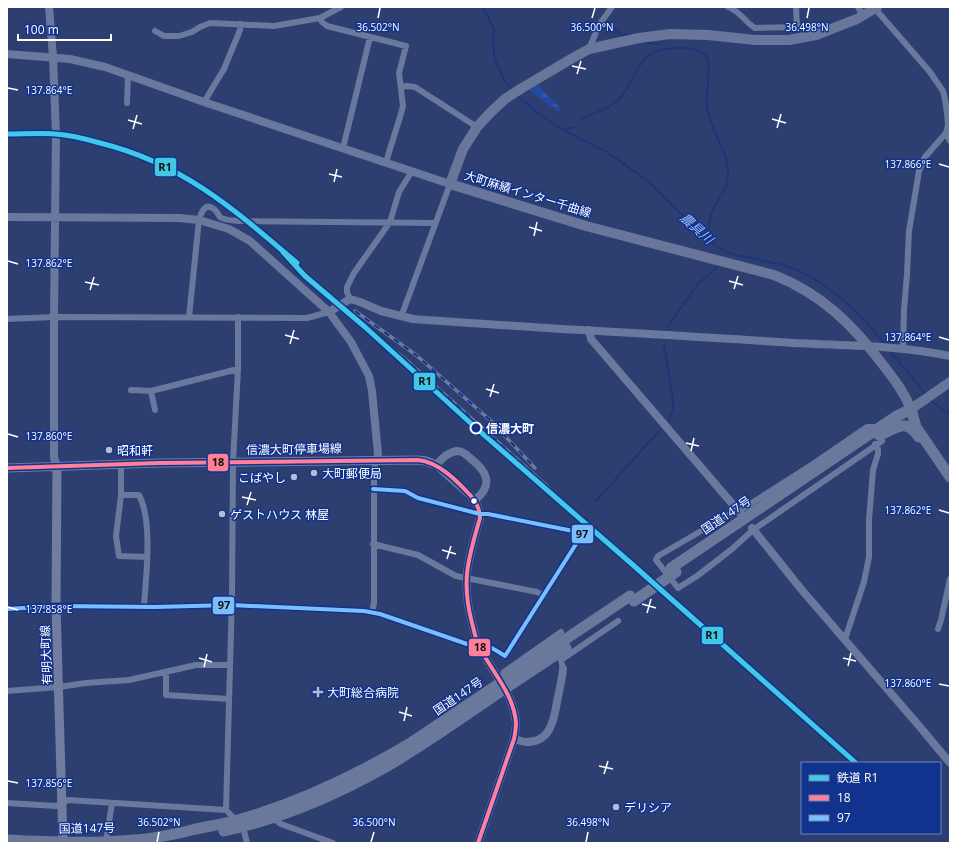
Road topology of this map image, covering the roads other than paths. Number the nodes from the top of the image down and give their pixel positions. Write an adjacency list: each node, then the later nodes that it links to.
1 (49, 7): 16 (street)
2 (341, 7): 8 (street)
3 (612, 7): 14 (street)
4 (728, 7): 10 (street)
5 (796, 7): 10 (street)
6 (876, 7): 7 (main road, 大町麻績インター千曲線); 22 (street)
7 (860, 11): 12 (main road, 大町麻績インター千曲線)
8 (320, 18): 9 (street); 13 (street)
9 (240, 24): 11 (street); 19 (street)
10 (797, 27): 12 (street)
11 (155, 31)
12 (816, 35): 14 (main road, 大町麻績インター千曲線)
13 (370, 37): 18 (street); 24 (street)
14 (589, 49): 21 (main road, 大町麻績インター千曲線)
15 (7, 54): 16 (street)
16 (53, 58): 17 (street); 29 (street)
17 (128, 75): 19 (street); 20 (street)
18 (402, 87): 21 (street); 25 (street)
19 (204, 102): 24 (street)
20 (128, 103)
21 (477, 127): 27 (main road, 大町麻績インター千曲線)
22 (946, 133): 23 (street); 42 (street)
23 (950, 140)
24 (343, 148): 25 (street)
25 (386, 162): 26 (street)
26 (412, 171): 27 (street); 31 (street)
27 (450, 184): 32 (street); 41 (main road, 大町麻績インター千曲線)
28 (7, 217): 29 (street)
29 (55, 218): 30 (street); 35 (street)
30 (199, 220): 31 (street); 34 (street); 36 (street)
31 (390, 222): 32 (street); 33 (street)
32 (435, 223): 38 (street)
33 (350, 299): 34 (street); 38 (street)
34 (329, 312): 37 (street); 52 (street)
35 (54, 317): 36 (street); 39 (street); 56 (street)
36 (189, 317): 37 (street)
37 (238, 317): 44 (street)
38 (400, 317): 40 (street)
39 (7, 319)
40 (589, 330): 41 (street); 63 (street)
41 (872, 347): 42 (street); 48 (main road, 大町麻績インター千曲線)
42 (899, 349): 43 (street)
43 (950, 356)
44 (238, 369): 47 (street); 53 (street)
45 (950, 382): 48 (main road)
46 (131, 390): 47 (street)
47 (151, 391): 49 (street)
48 (911, 409): 50 (highway, 国道147号); 51 (highway); 57 (highway)
49 (155, 410)
50 (877, 436): 51 (highway); 63 (street); 65 (street); 79 (street); 84 (highway, 国道147号)
51 (935, 455): 59 (highway)
52 (377, 460): 53 (main road, 信濃大町停車場線); 55 (main road, 信濃大町停車場線); 60 (street)
53 (233, 462): 54 (main road, 信濃大町停車場線); 71 (street)
54 (121, 464): 56 (main road, 信濃大町停車場線); 61 (street)
55 (436, 465): 62 (street); 62 (street)
56 (58, 466): 58 (main road, 信濃大町停車場線); 72 (main road, 有明大町線)
57 (950, 467)
58 (7, 468)
59 (950, 477)
60 (373, 489): 64 (street); 66 (street)
61 (121, 495): 67 (street); 67 (street)
62 (475, 500): 64 (street)
63 (740, 513): 65 (street)
64 (480, 514): 68 (street); 70 (street)
65 (753, 529): 79 (street)
66 (373, 544): 68 (street); 75 (street)
67 (147, 557): 73 (street)
68 (466, 578): 70 (street); 80 (street)
69 (950, 578): 77 (street)
70 (544, 596): 80 (street)
71 (231, 605): 73 (street); 75 (street); 81 (street)
72 (56, 606): 73 (street); 74 (street); 85 (main road, 有明大町線)
73 (144, 606)
74 (7, 609)
75 (372, 612): 80 (street)
76 (618, 621): 82 (street)
77 (938, 629)
78 (561, 632): 84 (street)
79 (845, 639): 89 (street)
80 (478, 643): 84 (street)
81 (230, 665): 83 (street); 87 (street)
82 (563, 669): 88 (street)
83 (166, 672): 85 (street); 87 (street)
84 (502, 686): 88 (street); 94 (highway, 国道147号)
85 (59, 687): 86 (street); 91 (main road, 有明大町線)
86 (7, 692)
87 (229, 699): 93 (street)
88 (514, 739): 102 (street)
89 (950, 763)
90 (7, 803): 91 (street)
91 (62, 803): 92 (street); 98 (main road, 有明大町線)
92 (112, 803): 93 (street); 97 (street)
93 (226, 810): 95 (street)
94 (269, 814): 95 (highway, 国道147号); 101 (street)
95 (240, 824): 97 (highway, 国道147号); 99 (highway, 国道147号); 100 (street)
96 (7, 840): 98 (highway, 国道147号)
97 (106, 842): 98 (highway, 国道147号)
98 (63, 843)
99 (167, 843)
100 (247, 843)
101 (333, 843)
102 (478, 843)

